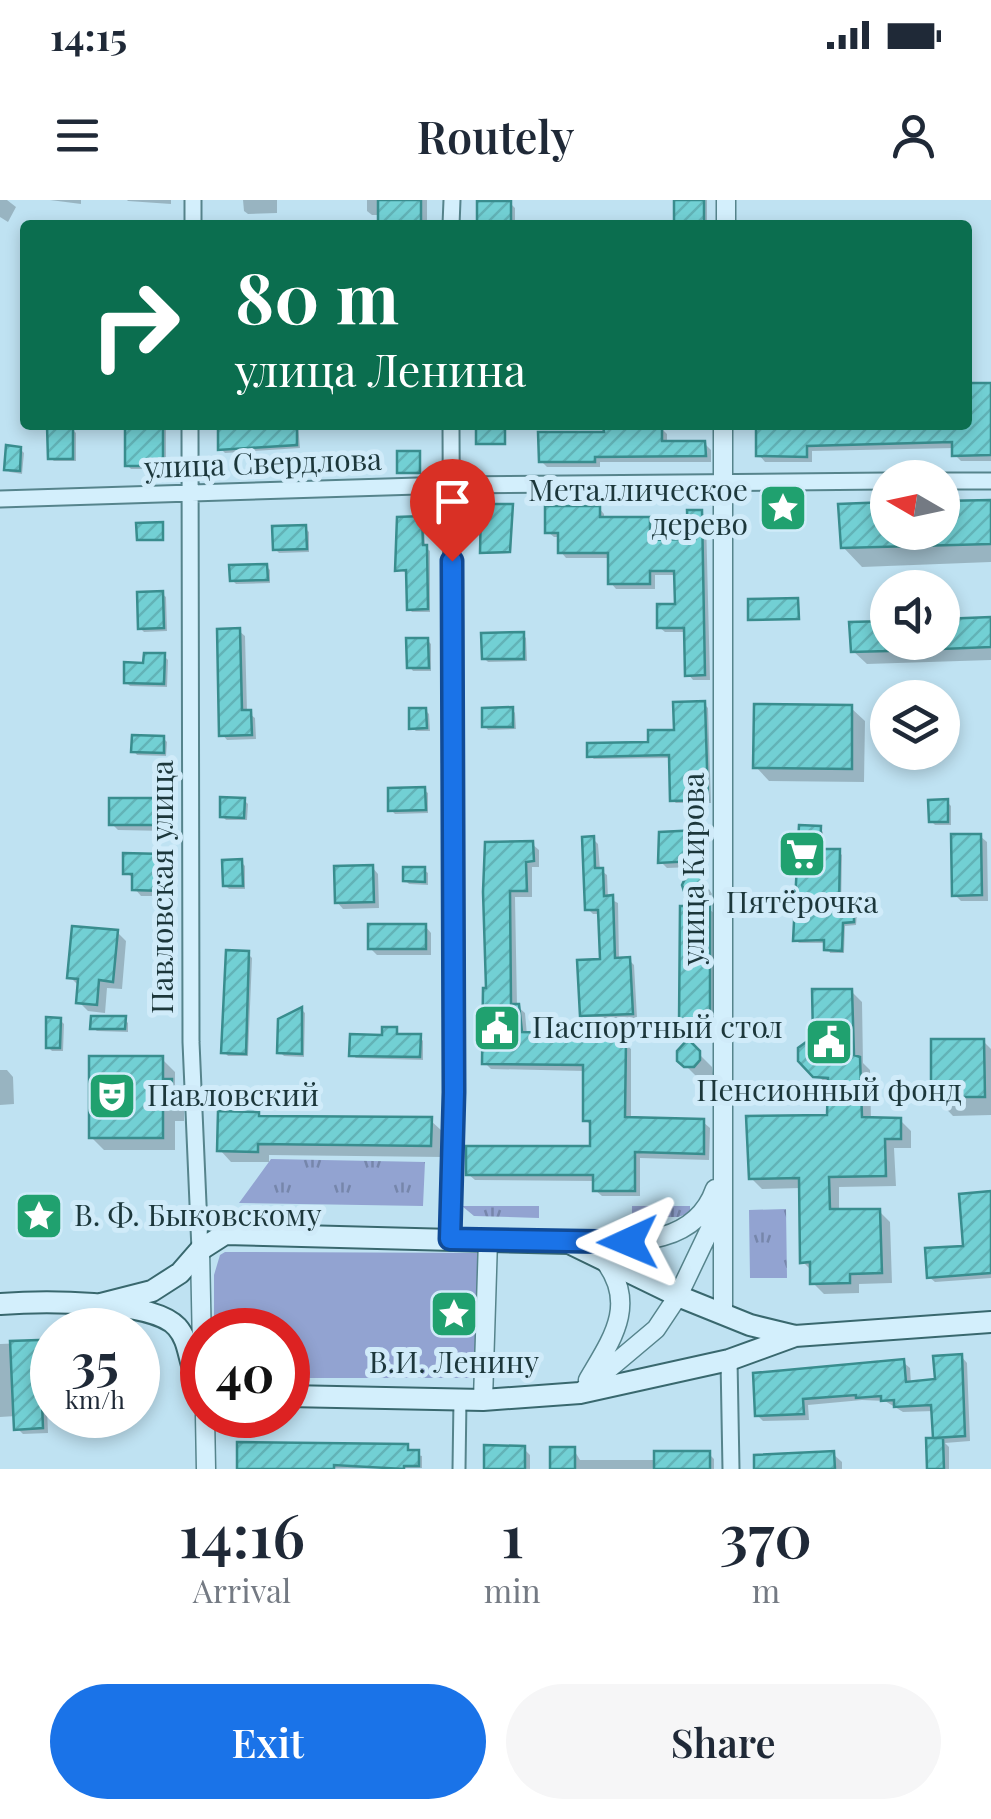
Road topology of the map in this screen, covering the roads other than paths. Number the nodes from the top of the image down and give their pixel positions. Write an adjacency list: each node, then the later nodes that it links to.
1 (190, 430): 9 (street, Павловская улица)
2 (451, 430): 8 (street)
3 (723, 430): 4 (street, улица Кирова)
4 (722, 481): 5 (street, улица Свердлова); 8 (street, улица Свердлова); 11 (street, улица Кирова)
5 (870, 481)
6 (960, 481): 7 (street)
7 (991, 481)
8 (451, 484): 9 (street, улица Свердлова); 13 (street)
9 (189, 494): 10 (street, улица Свердлова); 16 (street, Павловская улица)
10 (0, 499)
11 (724, 1165): 12 (street, улица Кирова); 15 (street)
12 (723, 1203): 18 (street); 22 (street, улица Кирова)
13 (450, 1239): 14 (main road); 16 (main road)
14 (488, 1240): 15 (main road); 30 (street)
15 (569, 1243): 17 (main road)
16 (200, 1250): 20 (main road); 21 (street, Павловская улица)
17 (604, 1260): 18 (main road); 27 (street)
18 (678, 1296): 22 (main road); 27 (street)
19 (0, 1304): 20 (main road)
20 (101, 1304): 24 (main road)
21 (201, 1308)
22 (724, 1313): 25 (main road)
23 (991, 1322): 25 (main road)
24 (180, 1330)
25 (795, 1336): 26 (main road)
26 (728, 1360): 27 (main road); 34 (street)
27 (580, 1393): 30 (main road)
28 (310, 1397): 29 (main road)
29 (460, 1400): 30 (main road); 33 (street)
30 (483, 1400)
31 (205, 1438): 32 (street)
32 (206, 1469)
33 (459, 1469)
34 (731, 1469)

